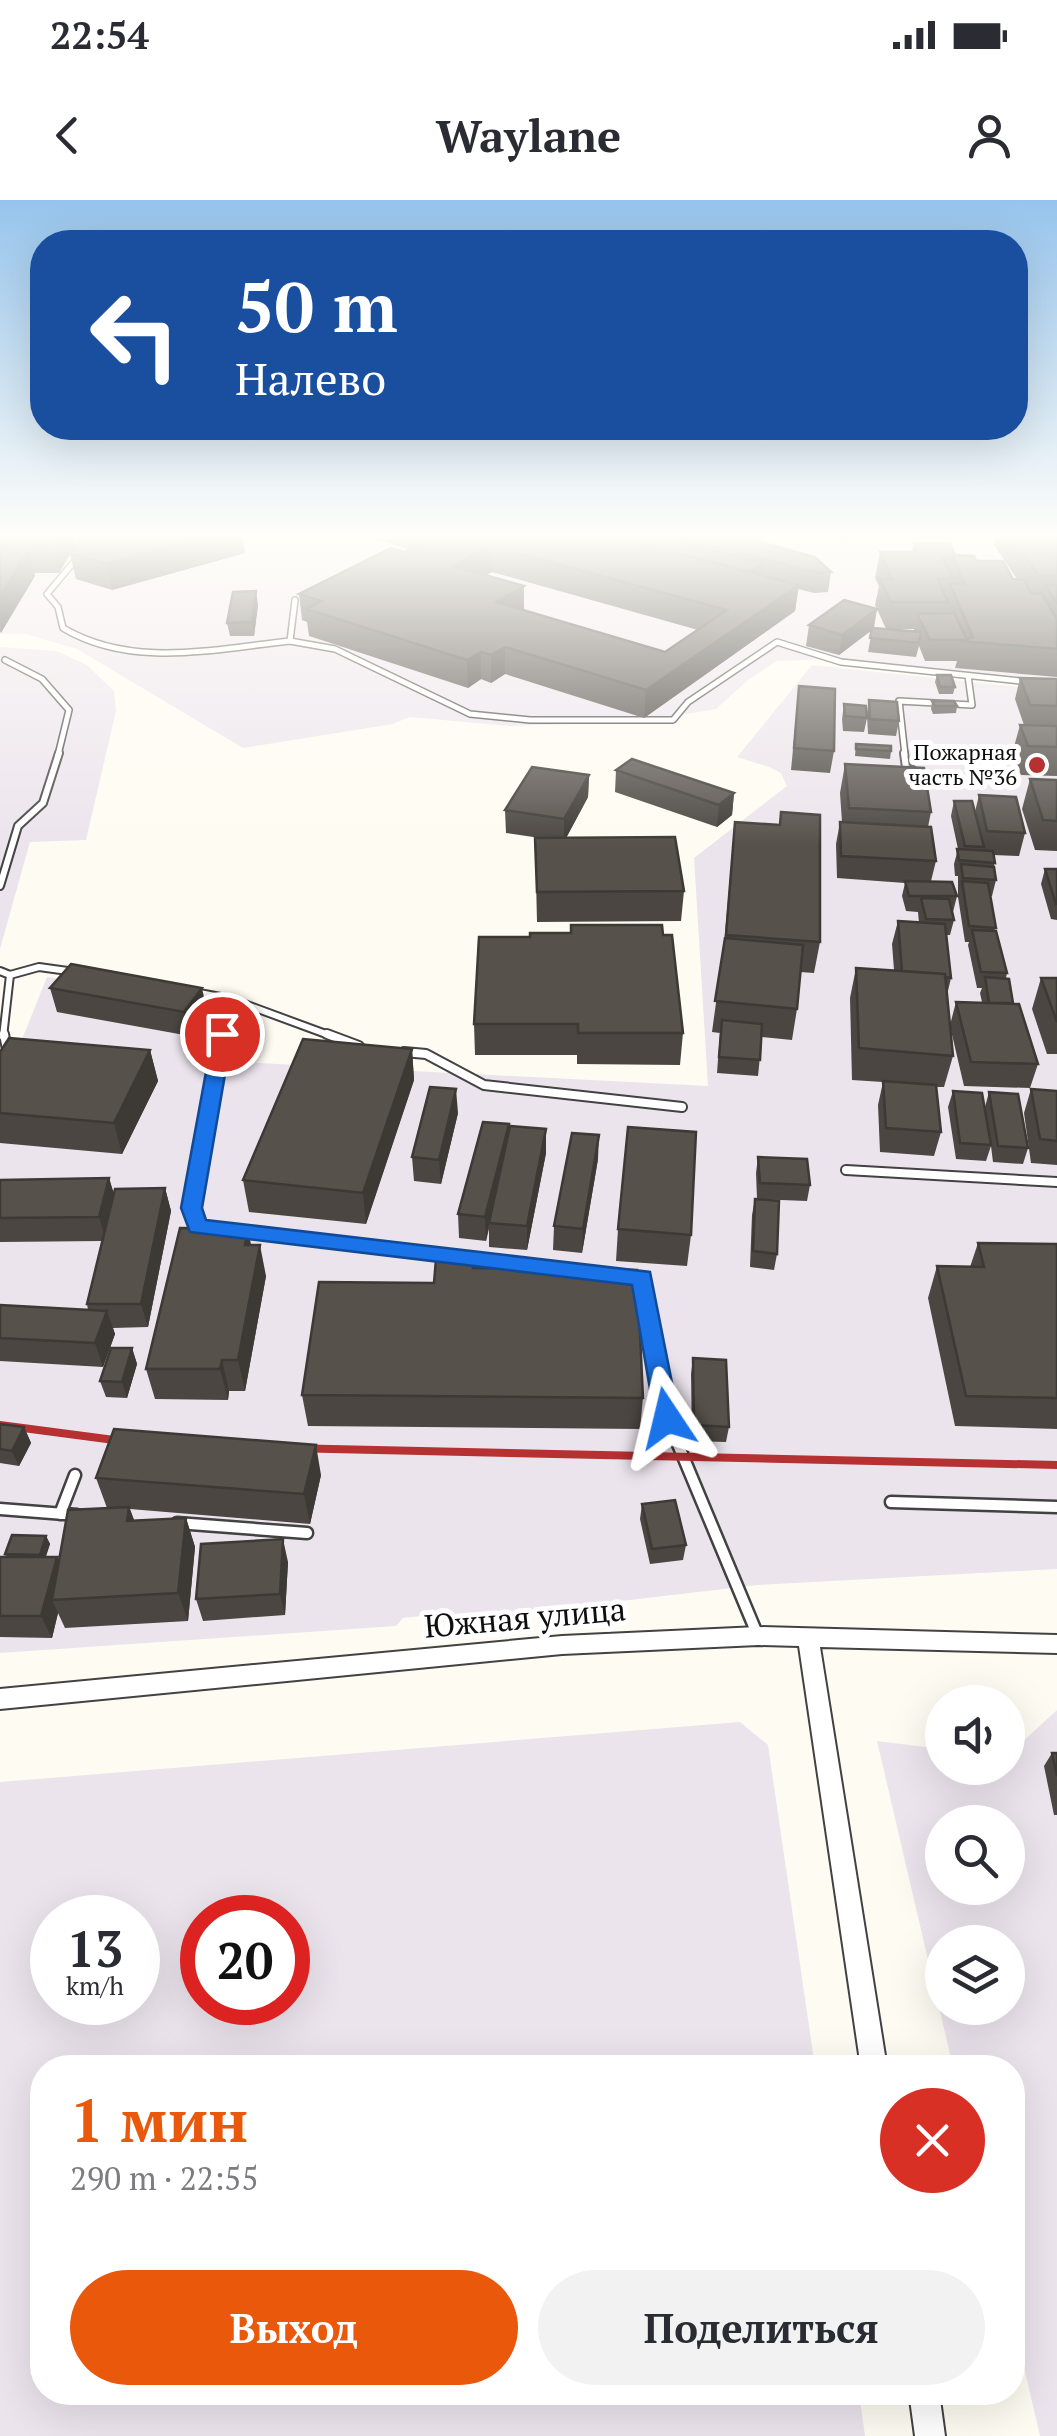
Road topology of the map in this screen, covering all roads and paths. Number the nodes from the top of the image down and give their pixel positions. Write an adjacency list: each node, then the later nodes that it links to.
1 (74, 637): 3 (lane)
2 (290, 637): 3 (lane)
3 (290, 641): 5 (lane)
4 (5, 660): 8 (lane)
5 (968, 676): 6 (lane); 7 (lane)
6 (1039, 683)
7 (918, 772)
8 (0, 886)
9 (0, 971): 10 (lane)
10 (10, 975): 11 (lane); 16 (lane)
11 (86, 975)
12 (180, 989): 14 (lane)
13 (222, 1034): 20 (lane)
14 (374, 1048)
15 (391, 1050): 17 (lane)
16 (0, 1075)
17 (682, 1108)
18 (846, 1170): 19 (lane)
19 (1057, 1182)
20 (584, 1271)
21 (623, 1276): 30 (lane)
22 (75, 1475): 26 (lane)
23 (891, 1502): 24 (lane)
24 (1057, 1507)
25 (0, 1509): 26 (lane)
26 (60, 1514): 27 (lane)
27 (98, 1517)
28 (155, 1522): 29 (lane)
29 (307, 1534)
30 (758, 1636): 31 (street, Южная улица); 33 (street, Южная улица)
31 (808, 1637): 32 (street, Южная улица); 34 (street)
32 (1057, 1644)
33 (0, 1698)
34 (872, 2055)
35 (926, 2405): 36 (street)
36 (930, 2436)

